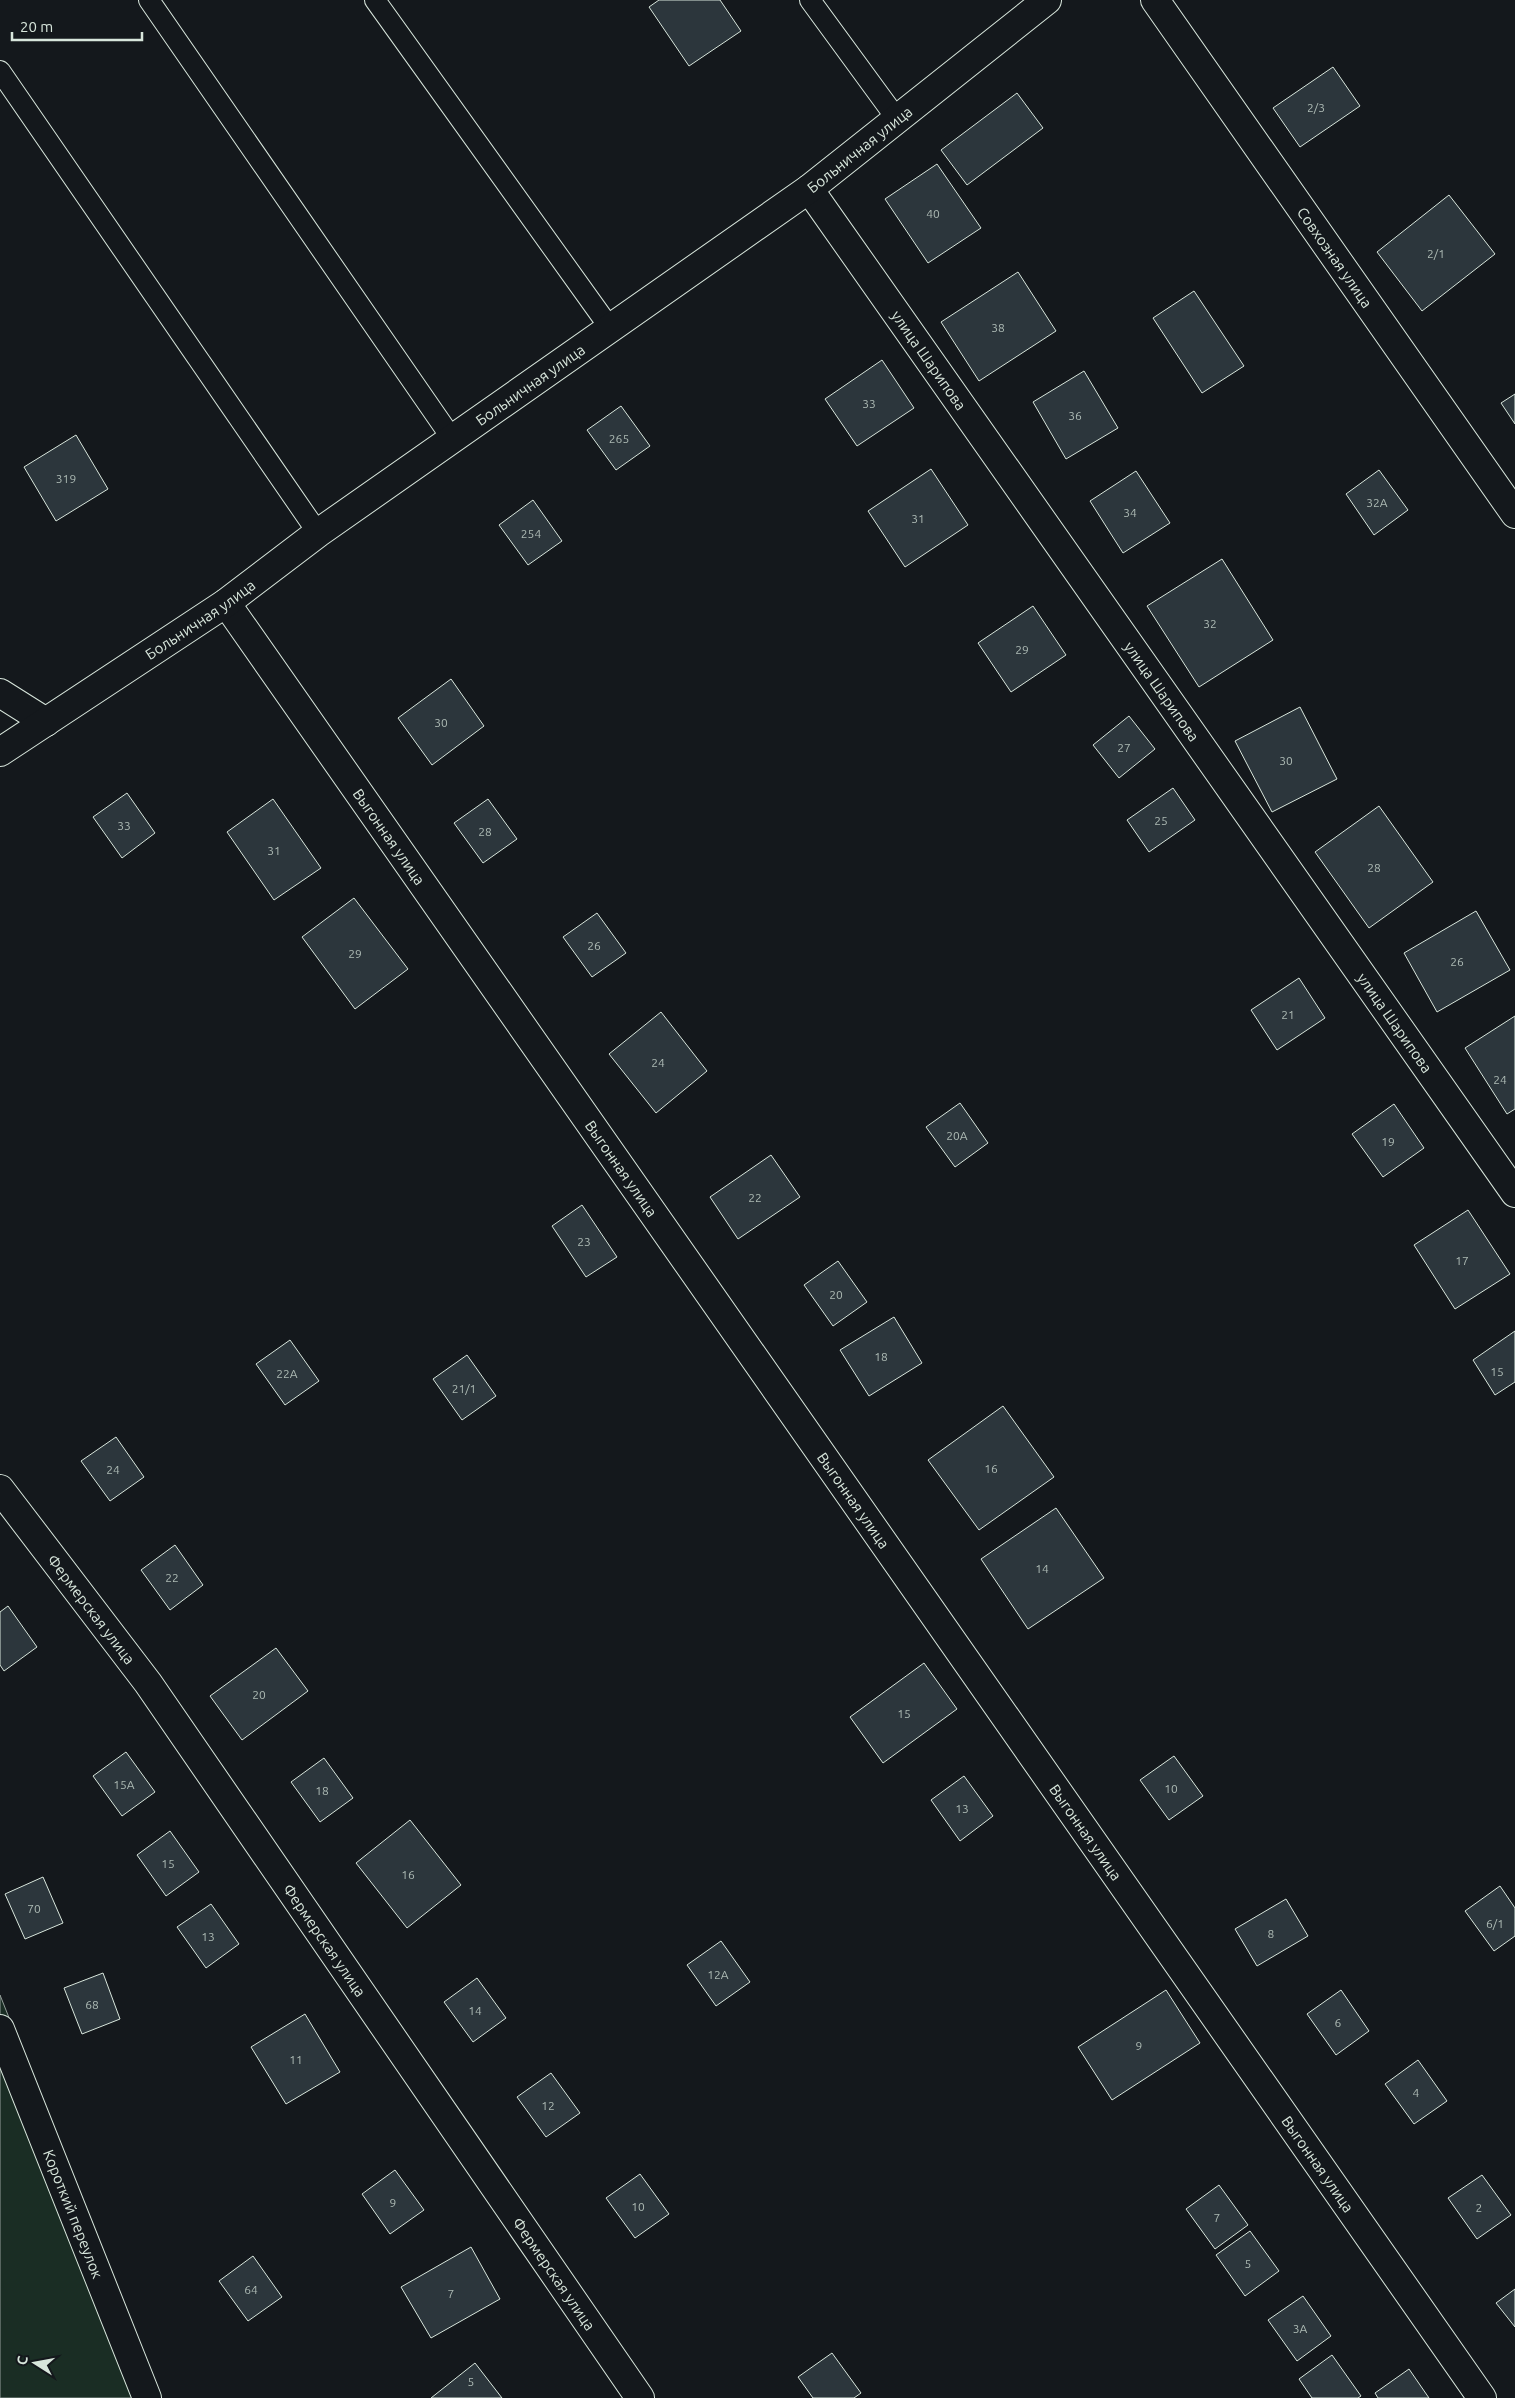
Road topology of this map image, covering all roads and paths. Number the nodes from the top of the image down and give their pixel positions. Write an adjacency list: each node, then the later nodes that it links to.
1 (149, 0): 10 (lane)
2 (375, 0): 9 (lane)
3 (810, 0): 7 (lane)
4 (1047, 0): 7 (street, Больничная улица)
5 (1155, 0): 11 (street, Совхозная улица)
6 (0, 71): 12 (lane)
7 (897, 119): 8 (street, Больничная улица)
8 (809, 188): 9 (street, Больничная улица); 17 (street, улица Шарипова)
9 (610, 328): 10 (street, Больничная улица)
10 (453, 440): 12 (street, Больничная улица)
11 (1515, 514)
12 (318, 533): 13 (street, Больничная улица)
13 (226, 603): 15 (street, Больничная улица); 22 (street, Выгонная улица)
14 (0, 693): 15 (street)
15 (46, 722): 16 (street, Больничная улица)
16 (0, 752)
17 (1515, 1193)
18 (0, 1489): 21 (street, Фермерская улица)
19 (0, 2029): 20 (street, Короткий переулок)
20 (146, 2398)
21 (640, 2398)
22 (1482, 2398)

